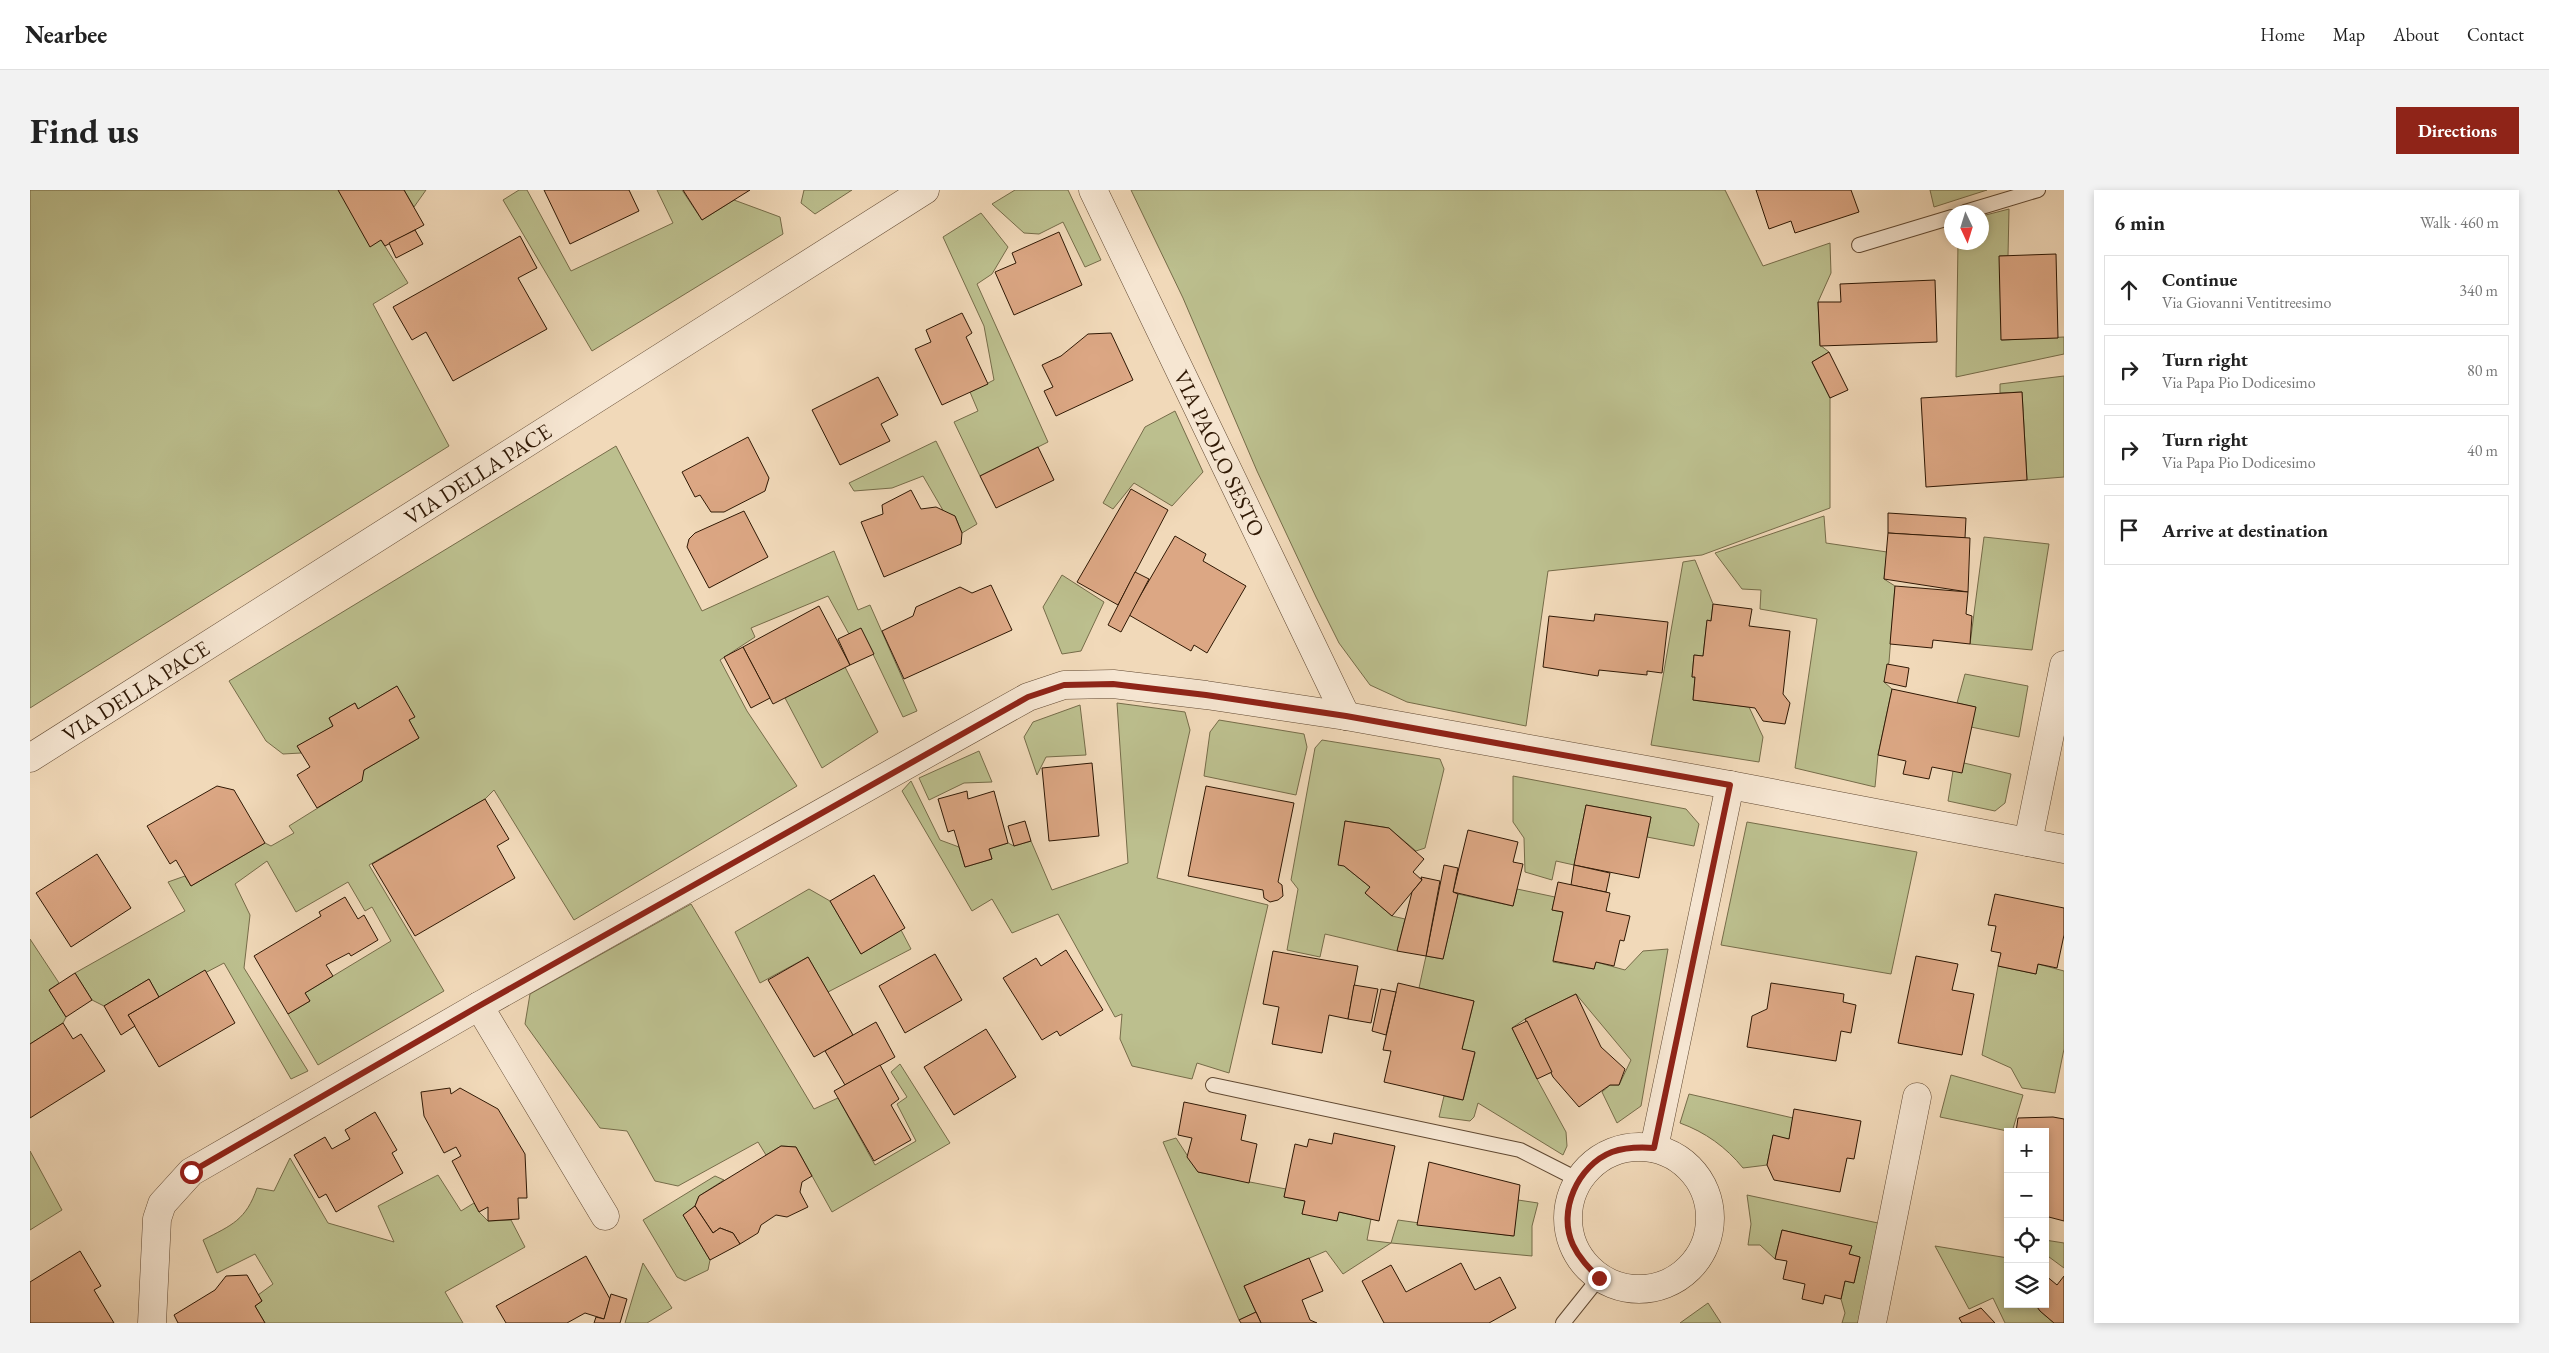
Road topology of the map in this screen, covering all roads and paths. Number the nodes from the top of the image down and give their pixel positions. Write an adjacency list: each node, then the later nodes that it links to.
1 (925, 190): 9 (street, VIA DELLA PACE)
2 (1093, 190): 8 (street, VIA PAOLO SESTO)
3 (2038, 190): 4 (lane)
4 (1988, 205)
5 (1944, 218): 6 (lane)
6 (1859, 245)
7 (2064, 665): 11 (street)
8 (1346, 716): 10 (street); 13 (street)
9 (30, 758)
10 (1730, 785): 11 (street); 16 (street)
11 (2028, 842): 12 (street)
12 (2064, 849)
13 (479, 1006): 18 (street); 20 (street)
14 (1214, 1085): 17 (lane)
15 (1917, 1097): 22 (street)
16 (1654, 1148): 17 (street); 19 (street)
17 (1579, 1180): 19 (street)
18 (605, 1216)
19 (1599, 1278): 21 (lane)
20 (152, 1323)
21 (1564, 1323)
22 (1872, 1323)

